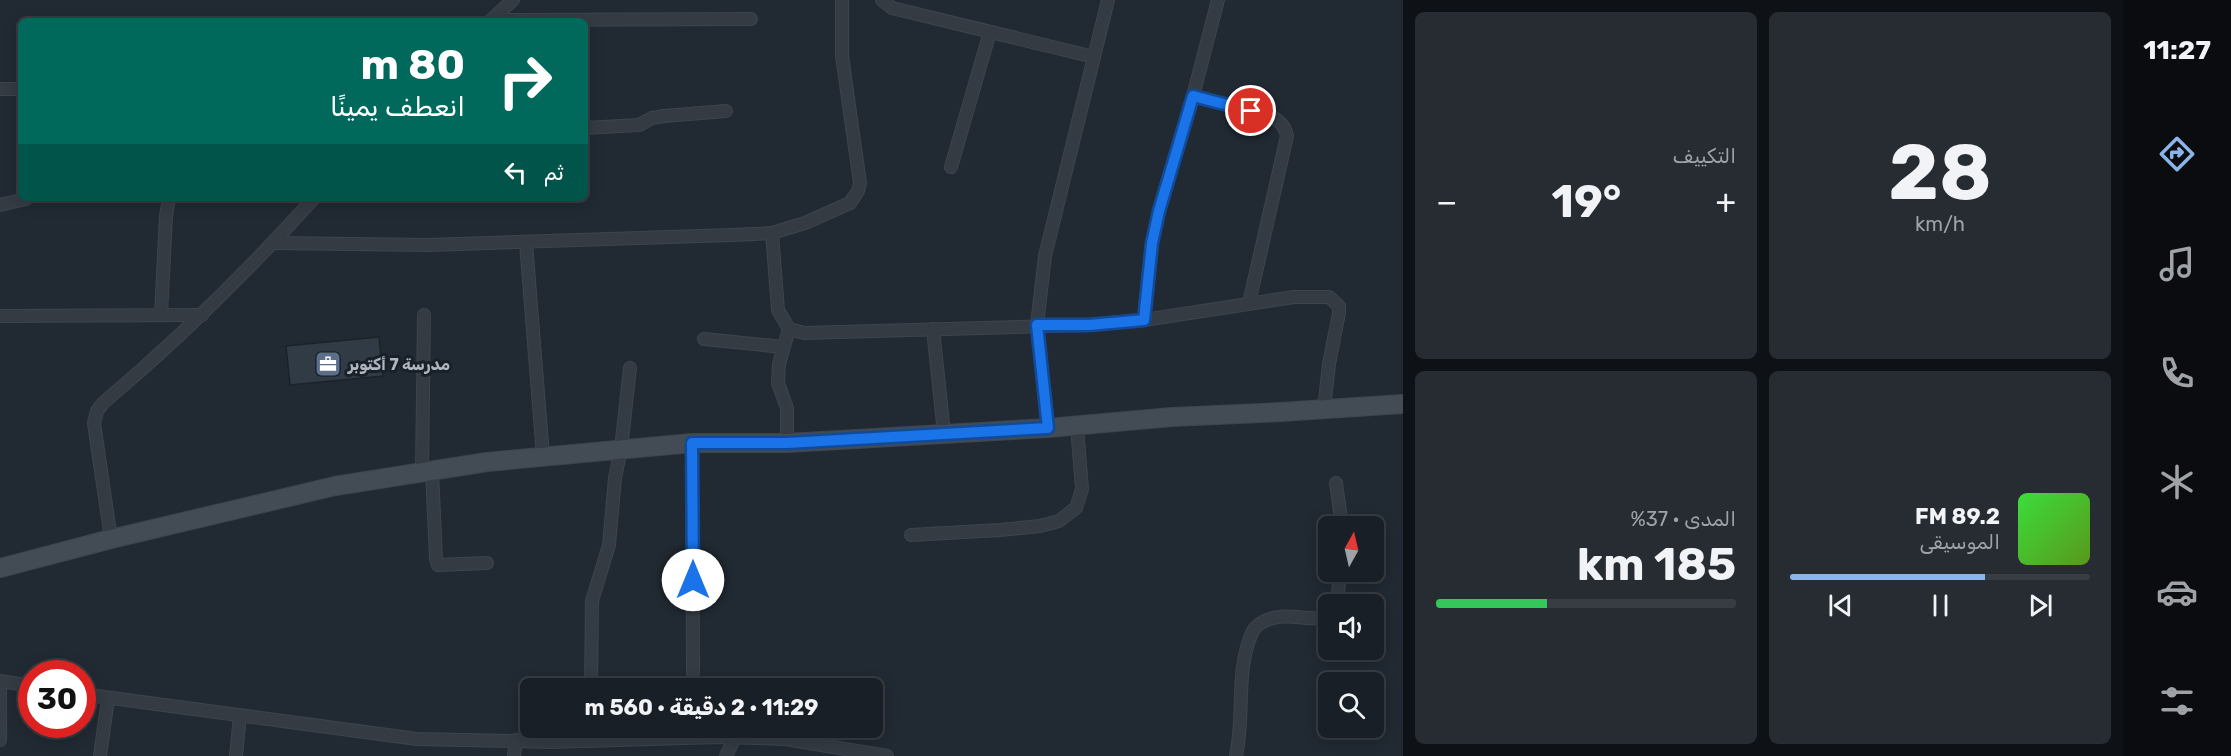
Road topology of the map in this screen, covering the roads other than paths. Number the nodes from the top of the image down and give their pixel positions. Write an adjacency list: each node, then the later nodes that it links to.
1 (513, 0): 6 (street)
2 (842, 0): 21 (street)
3 (882, 0): 9 (street)
4 (1108, 0): 10 (street)
5 (1218, 0): 13 (street)
6 (493, 18)
7 (751, 19): 8 (street)
8 (588, 20)
9 (990, 32): 10 (street); 16 (street)
10 (1094, 57): 30 (street)
11 (0, 89): 12 (street)
12 (18, 89)
13 (1193, 96): 24 (street); 29 (street)
14 (726, 111): 15 (street)
15 (588, 128)
16 (951, 167)
17 (18, 201): 20 (street)
18 (168, 201): 25 (street)
19 (311, 201): 22 (street)
20 (0, 205)
21 (772, 233): 23 (street); 31 (street)
22 (273, 243): 23 (street); 26 (street)
23 (526, 243): 44 (street)
24 (1249, 303): 29 (street); 37 (street)
25 (161, 315): 26 (street); 28 (street)
26 (202, 315): 49 (street)
27 (424, 315): 45 (street)
28 (0, 316)
29 (1144, 320): 30 (street)
30 (1037, 325): 32 (street); 39 (street)
31 (789, 329): 32 (street); 34 (street)
32 (933, 329): 40 (street)
33 (704, 339): 34 (street)
34 (783, 347): 42 (street)
35 (630, 368): 43 (street)
36 (1403, 404): 37 (street)
37 (1324, 409): 38 (street)
38 (1077, 426): 39 (street); 48 (street)
39 (1048, 428): 40 (street)
40 (944, 433): 42 (street)
41 (692, 443): 42 (street); 43 (street); 53 (street)
42 (787, 443)
43 (621, 449): 44 (street); 54 (street)
44 (543, 456): 45 (street)
45 (427, 472): 49 (street); 50 (street)
46 (1336, 483): 47 (street)
47 (1341, 516)
48 (911, 535)
49 (111, 539): 51 (street)
50 (487, 563)
51 (0, 568)
52 (1318, 617): 72 (street)
53 (693, 672)
54 (591, 678)
55 (0, 681): 56 (street); 63 (street)
56 (18, 684)
57 (96, 697): 58 (street)
58 (108, 699): 59 (street); 67 (street)
59 (240, 716): 64 (street); 68 (street)
60 (699, 738): 65 (street)
61 (735, 738): 70 (street)
62 (760, 738): 66 (street)
63 (0, 740)
64 (516, 741): 65 (street); 69 (street)
65 (591, 741)
66 (849, 753): 71 (street)
67 (100, 756)
68 (236, 756)
69 (514, 756)
70 (726, 756)
71 (886, 756)
72 (1236, 756)

